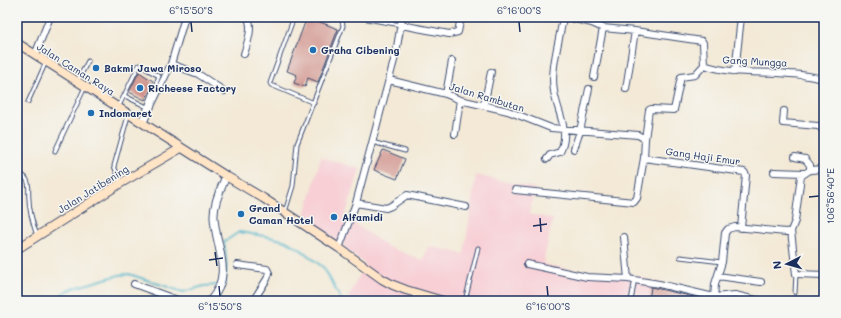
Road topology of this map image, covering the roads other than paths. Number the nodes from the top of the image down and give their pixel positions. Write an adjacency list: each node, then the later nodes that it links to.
1 (50, 17): 17 (street)
2 (185, 17): 21 (street)
3 (247, 17): 16 (street)
4 (294, 17): 37 (lane)
5 (339, 17): 37 (lane)
6 (402, 17): 12 (street)
7 (460, 17): 12 (street)
8 (564, 17): 11 (street); 44 (street)
9 (741, 17): 24 (street)
10 (367, 19): 12 (lane)
11 (593, 20): 13 (street)
12 (401, 25): 27 (street)
13 (603, 28): 14 (street); 25 (street)
14 (635, 31): 22 (street); 31 (street)
15 (17, 44): 17 (main road, Jalan Caman Raya)
16 (244, 54)
17 (35, 55): 20 (main road, Jalan Caman Raya)
18 (88, 61): 28 (lane)
19 (452, 61): 33 (street)
20 (46, 62): 28 (main road, Jalan Caman Raya); 36 (lane)
21 (171, 64): 32 (street); 43 (street)
22 (704, 65): 24 (street, Gang Mungga); 48 (street)
23 (491, 72): 38 (street)
24 (735, 72): 26 (street, Gang Mungga)
25 (594, 77)
26 (824, 79)
27 (389, 80): 33 (street, Jalan Rambutan); 49 (street)
28 (78, 82): 29 (main road, Jalan Caman Raya)
29 (85, 87): 40 (main road, Jalan Caman Raya); 52 (lane)
30 (589, 89): 46 (street)
31 (626, 89)
32 (224, 91)
33 (446, 94): 35 (street, Jalan Rambutan)
34 (125, 96): 39 (lane); 39 (lane); 40 (lane)
35 (460, 100): 38 (street, Jalan Rambutan); 47 (street)
36 (28, 102)
37 (314, 103): 66 (lane)
38 (484, 105): 44 (street, Jalan Rambutan)
39 (147, 107): 43 (lane)
40 (119, 108): 42 (main road, Jalan Caman Raya)
41 (784, 111): 45 (street)
42 (129, 114): 43 (main road, Jalan Caman Raya); 62 (lane)
43 (142, 122): 50 (main road, Jalan Caman Raya)
44 (565, 130): 46 (street, Jalan Rambutan); 56 (street)
45 (824, 130)
46 (580, 131): 48 (street, Jalan Rambutan); 51 (street)
47 (455, 134)
48 (645, 139): 55 (street)
49 (372, 142): 53 (lane); 64 (street)
50 (181, 148): 61 (main road, Jalan Caman Raya); 62 (main road, Jalan Jatibening)
51 (574, 149)
52 (55, 151)
53 (405, 151)
54 (795, 157): 59 (street)
55 (644, 158): 63 (street); 67 (street, Gang Haji Emur)
56 (547, 160)
57 (824, 169): 59 (street)
58 (774, 172): 59 (street)
59 (807, 172): 68 (street)
60 (17, 174): 69 (lane)
61 (226, 176): 66 (main road, Jalan Caman Raya); 89 (street)
62 (121, 183): 69 (main road, Jalan Jatibening)
63 (516, 190)
64 (356, 203): 65 (street); 72 (street)
65 (466, 207)
66 (286, 212): 72 (main road, Jalan Caman Raya)
67 (741, 228): 68 (street); 75 (street)
68 (791, 231): 78 (street)
69 (37, 236): 71 (main road, Jalan Jatibening)
70 (624, 237): 81 (street)
71 (17, 248)
72 (339, 248): 86 (main road, Jalan Caman Raya)
73 (478, 248): 92 (lane)
74 (680, 257): 75 (lane)
75 (722, 262): 80 (street)
76 (527, 264): 81 (street)
77 (237, 265): 90 (street)
78 (796, 274): 79 (street); 85 (lane)
79 (824, 275)
80 (718, 276): 82 (street); 87 (street)
81 (628, 279): 87 (street)
82 (761, 282)
83 (134, 284): 88 (street)
84 (634, 284): 93 (lane)
85 (795, 293)
86 (414, 297): 91 (main road, Jalan Caman Raya)
87 (714, 299): 94 (street)
88 (180, 301)
89 (211, 301)
90 (253, 301)
91 (443, 301)
92 (465, 301)
93 (631, 301)
94 (760, 301)

